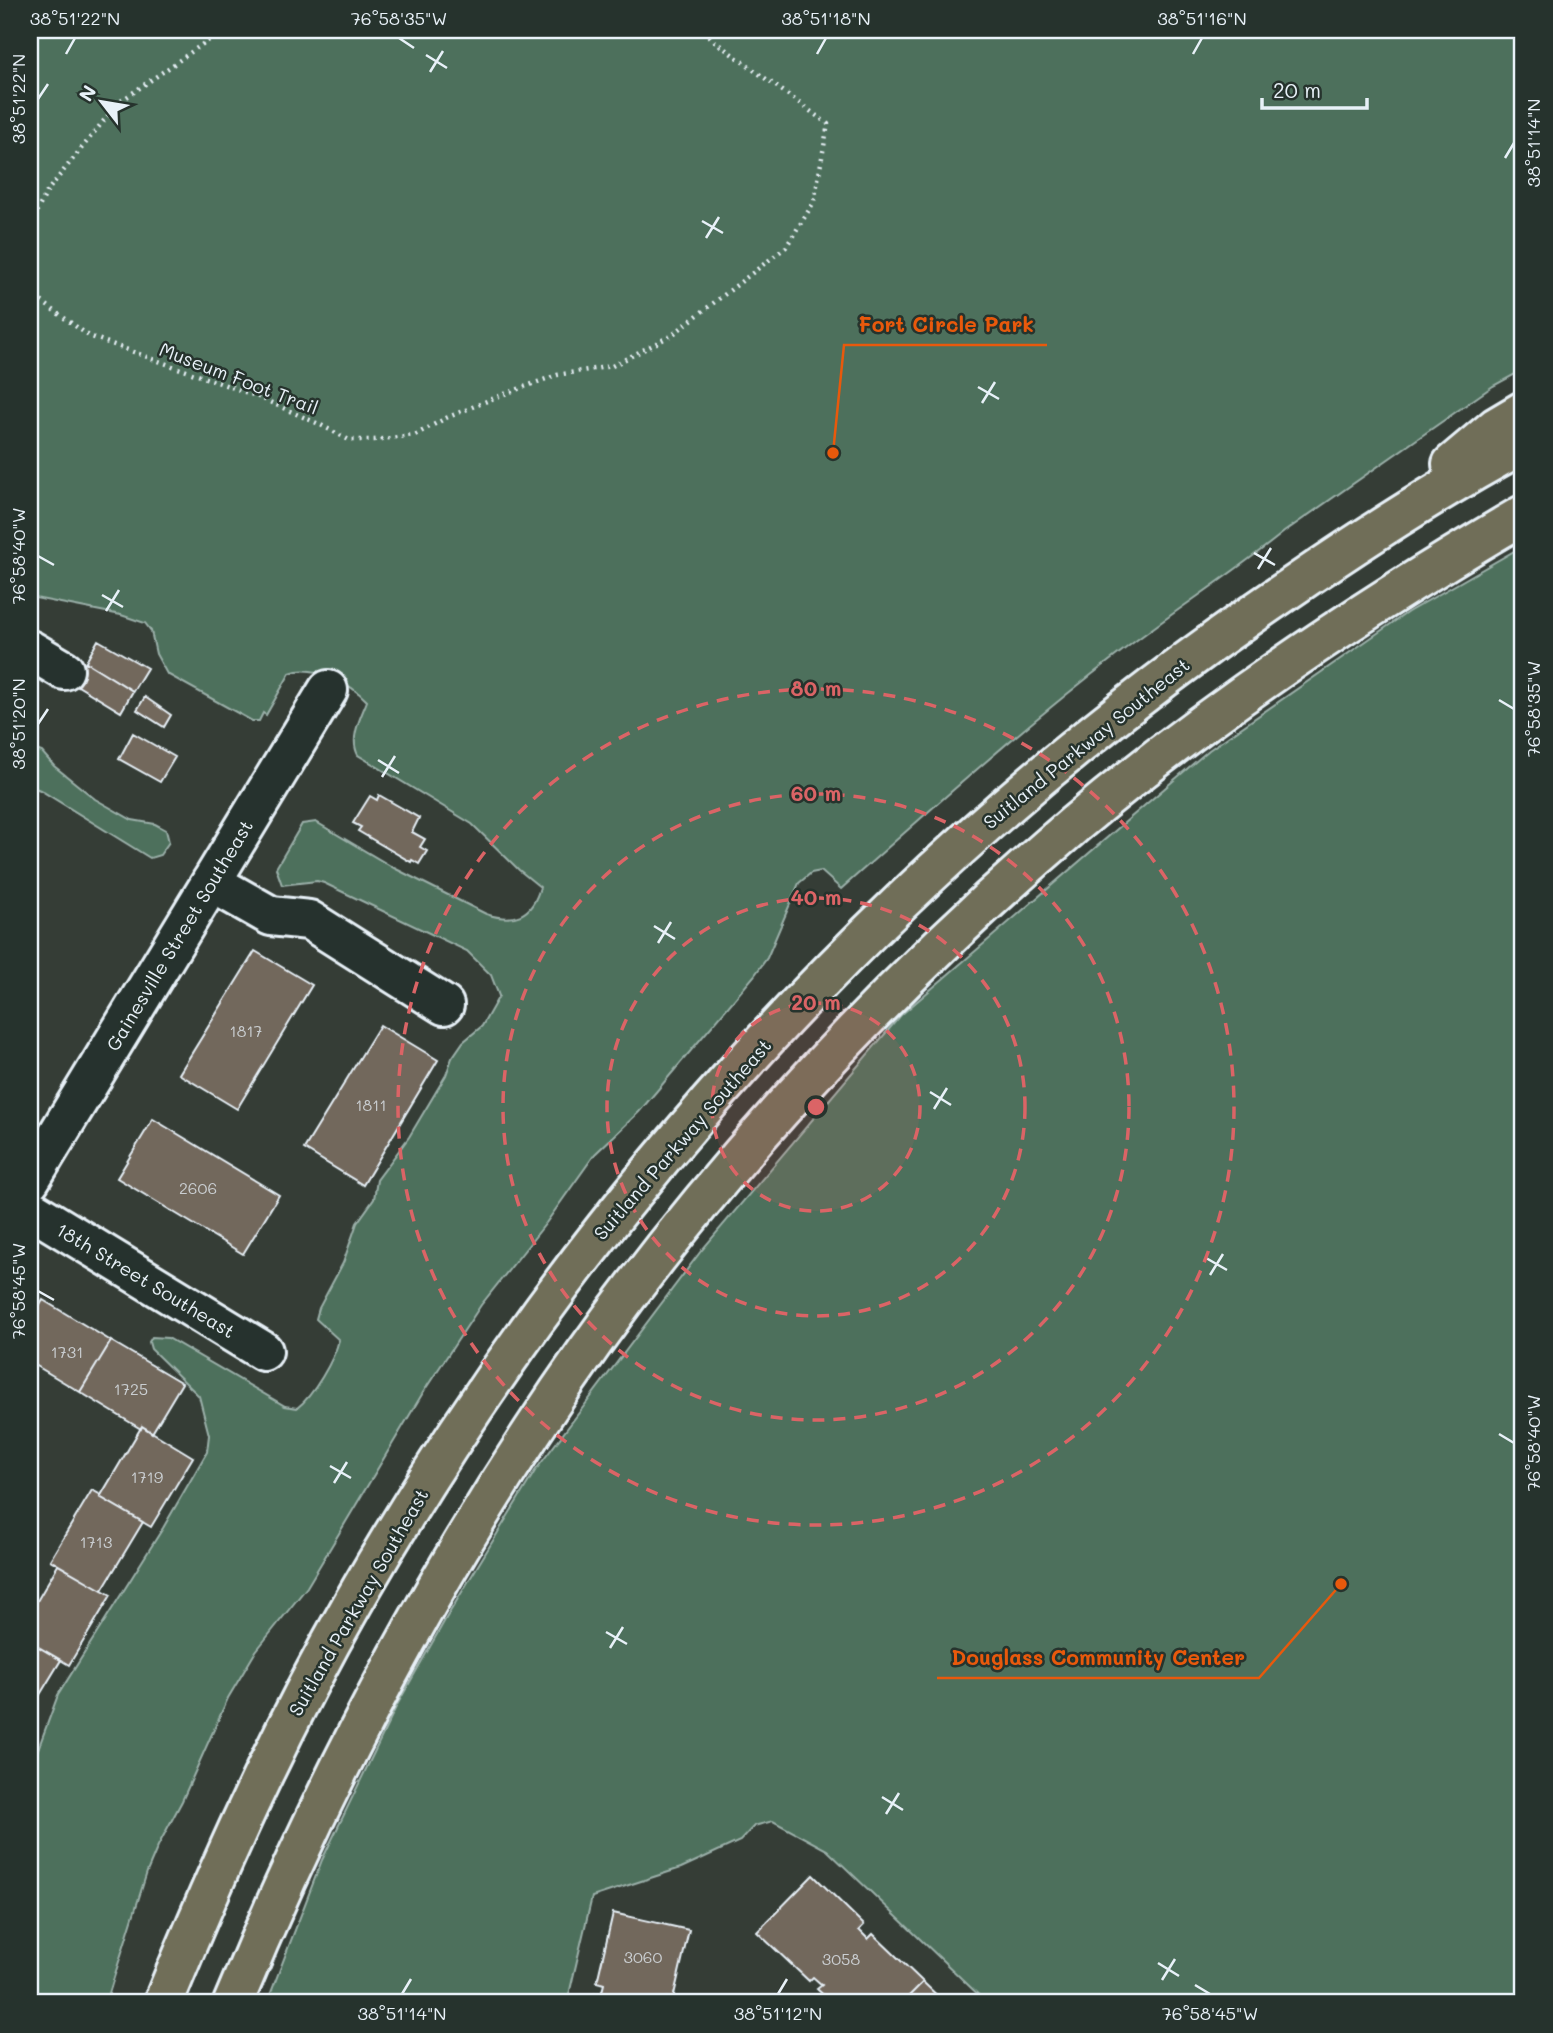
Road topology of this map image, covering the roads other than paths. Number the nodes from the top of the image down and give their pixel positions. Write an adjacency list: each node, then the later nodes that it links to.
1 (1523, 411): 4 (highway)
2 (1523, 444): 4 (highway, Suitland Parkway Southeast)
3 (1523, 515): 14 (highway)
4 (1359, 542): 13 (highway, Suitland Parkway Southeast)
5 (30, 650): 6 (street)
6 (64, 670)
7 (328, 690): 8 (street, Gainesville Street Southeast)
8 (211, 882): 9 (street); 10 (street, Gainesville Street Southeast)
9 (444, 1004)
10 (30, 1180)
11 (30, 1209): 12 (street, 18th Street Southeast)
12 (263, 1351)
13 (163, 2003)
14 (233, 2003)

